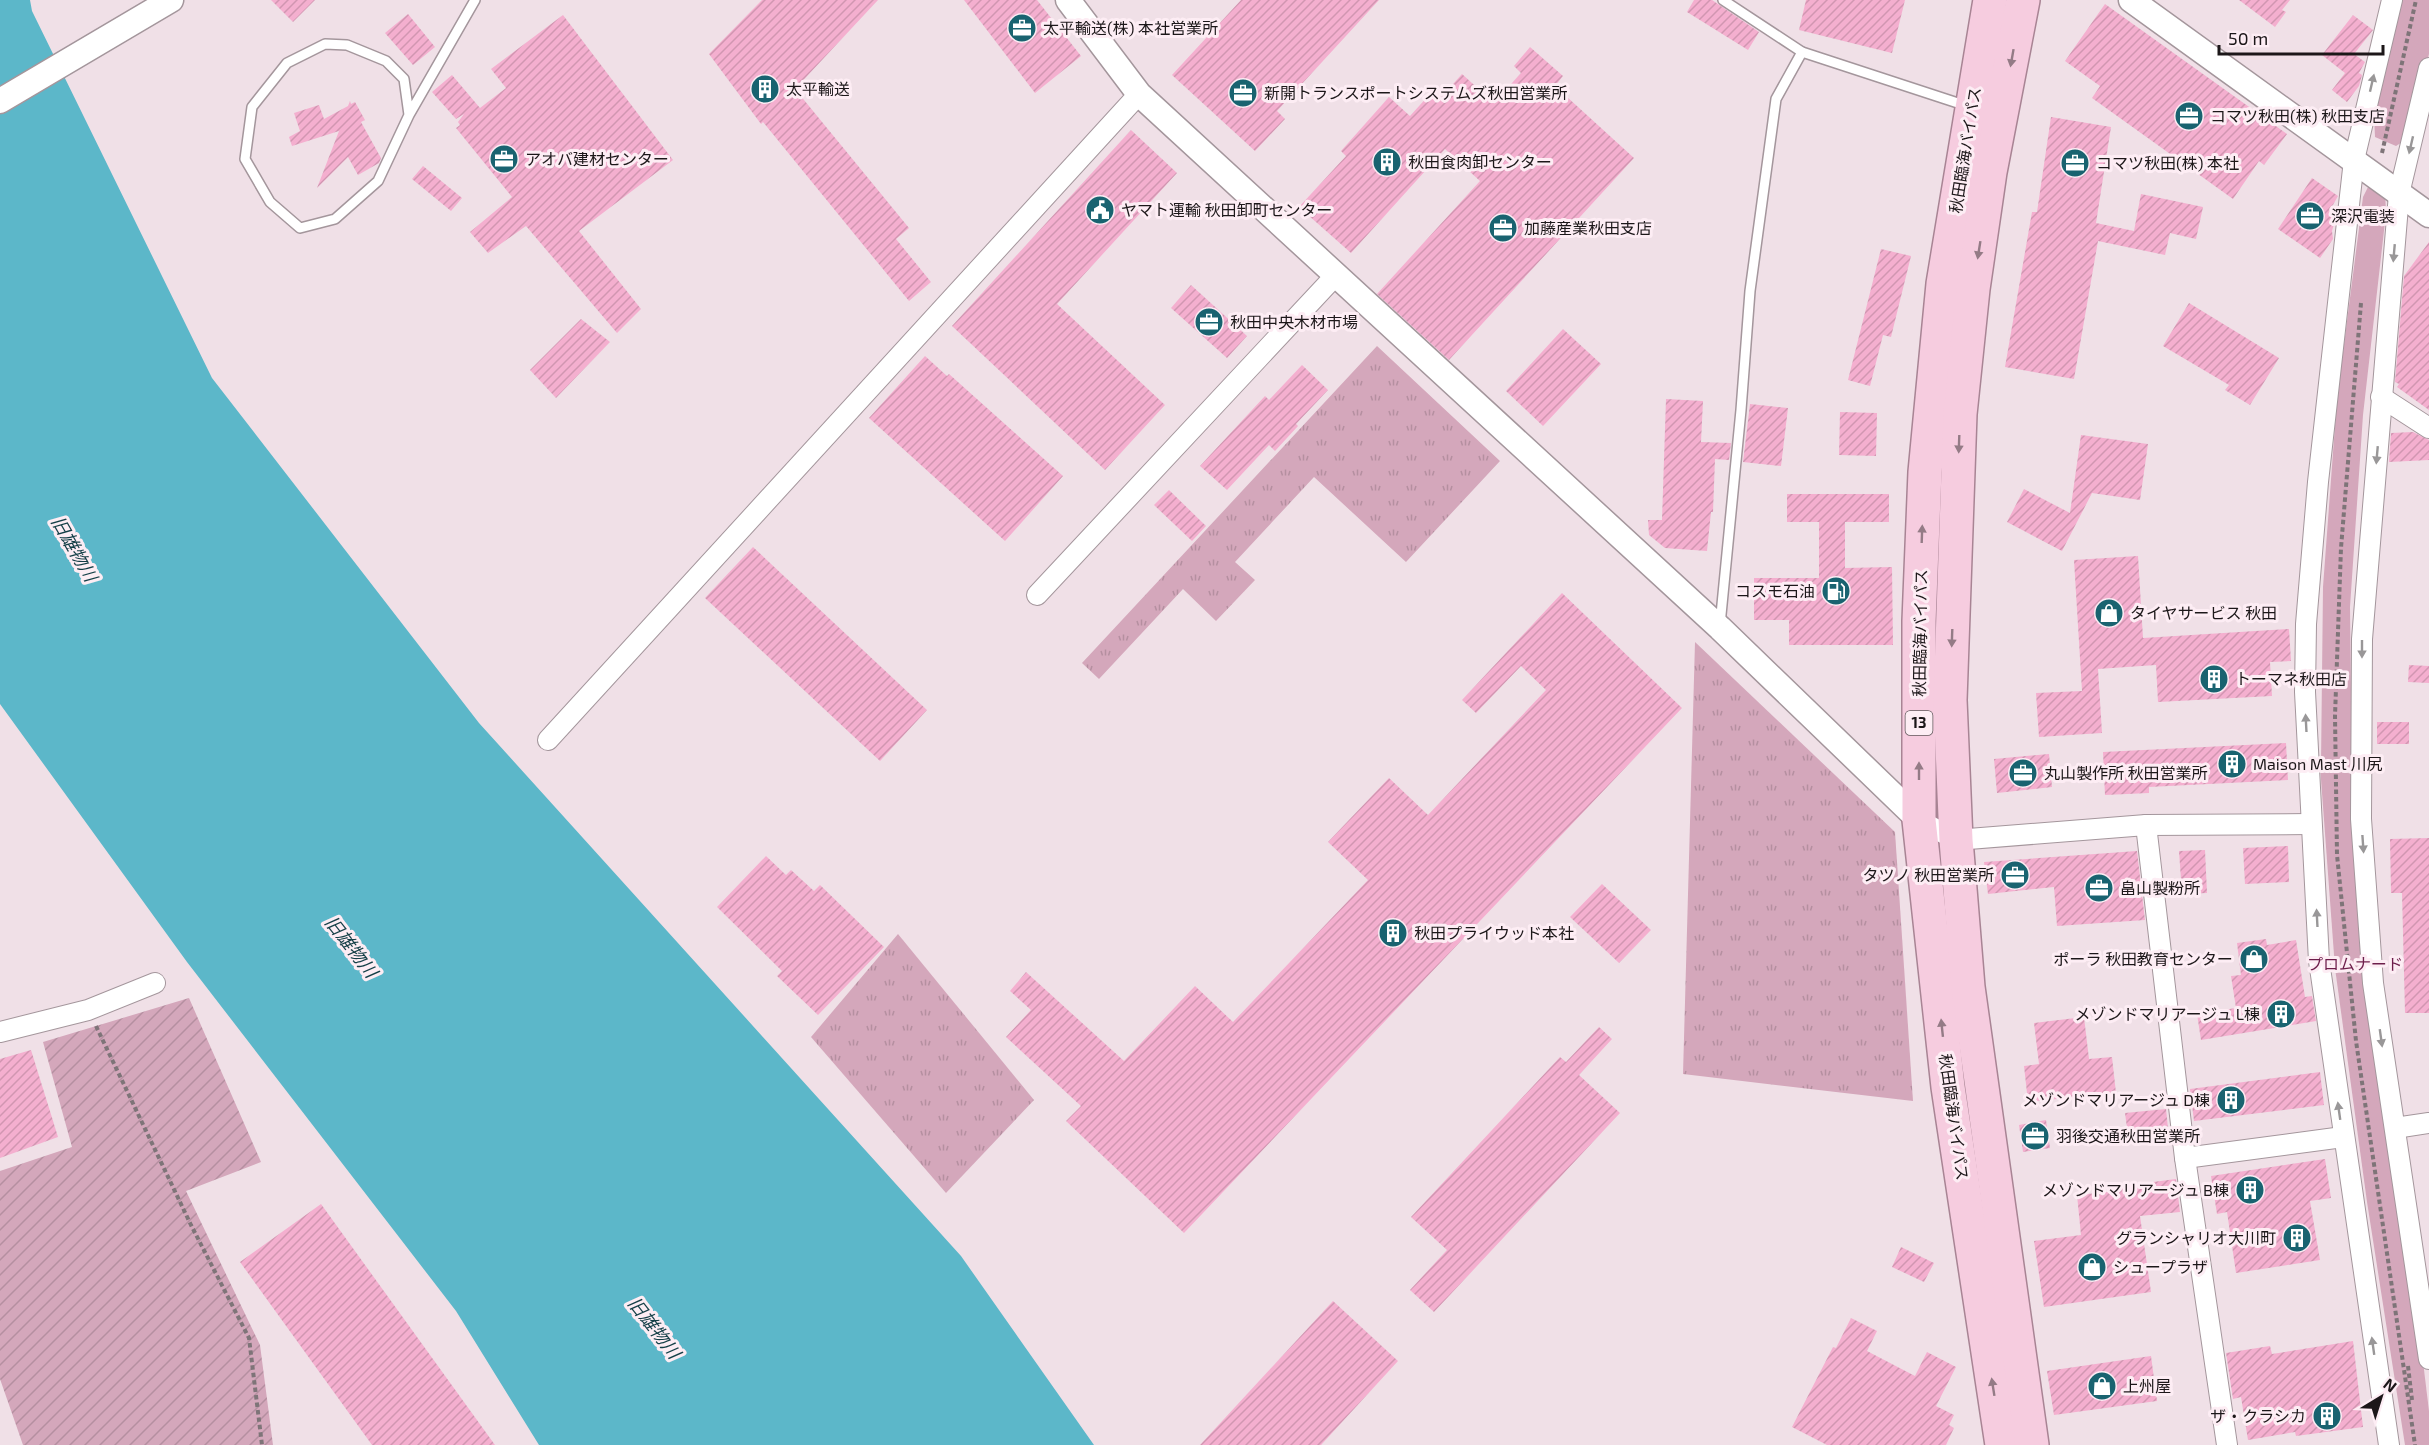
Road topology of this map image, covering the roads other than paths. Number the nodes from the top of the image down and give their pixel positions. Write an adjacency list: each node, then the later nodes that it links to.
1 (171, 0): 12 (street)
2 (475, 0): 14 (lane)
3 (1068, 0): 11 (street)
4 (1723, 0): 9 (lane)
5 (1990, 0): 13 (highway, 秋田臨海バイパス / 13)
6 (2023, 0): 13 (highway, 秋田臨海バイパス / 13, one-way to 13)
7 (2131, 0): 15 (street)
8 (2392, 0): 15 (street, one-way to 8)
9 (1802, 52): 13 (lane); 22 (lane)
10 (2429, 68): 16 (street, one-way to 16)
11 (1139, 94): 18 (street); 23 (street)
12 (0, 101)
13 (1986, 112): 24 (highway, 秋田臨海バイパス / 13, one-way to 13); 27 (highway, 秋田臨海バイパス / 13, one-way to 27)
14 (409, 115): 14 (lane)
15 (2354, 160): 16 (street); 25 (street, one-way to 15)
16 (2399, 195): 17 (street); 19 (street, one-way to 19)
17 (2429, 215)
18 (1336, 275): 21 (street); 22 (street)
19 (2381, 397): 20 (street); 31 (street, one-way to 31)
20 (2429, 428)
21 (1037, 595)
22 (1720, 628): 24 (street)
23 (548, 740)
24 (1919, 820): 27 (street); 35 (highway, 秋田臨海バイパス / 13, one-way to 24)
25 (2311, 824): 26 (street); 32 (street, one-way to 25)
26 (2146, 825): 27 (street); 33 (street)
27 (1956, 840): 36 (highway, 秋田臨海バイパス / 13)
28 (155, 983): 29 (street)
29 (0, 1032)
30 (2429, 1123): 31 (street)
31 (2395, 1128): 34 (street)
32 (2343, 1137): 33 (street); 38 (street, one-way to 32)
33 (2185, 1158): 37 (street)
34 (2429, 1359)
35 (2002, 1445)
36 (2032, 1445)
37 (2227, 1445)
38 (2389, 1445)

